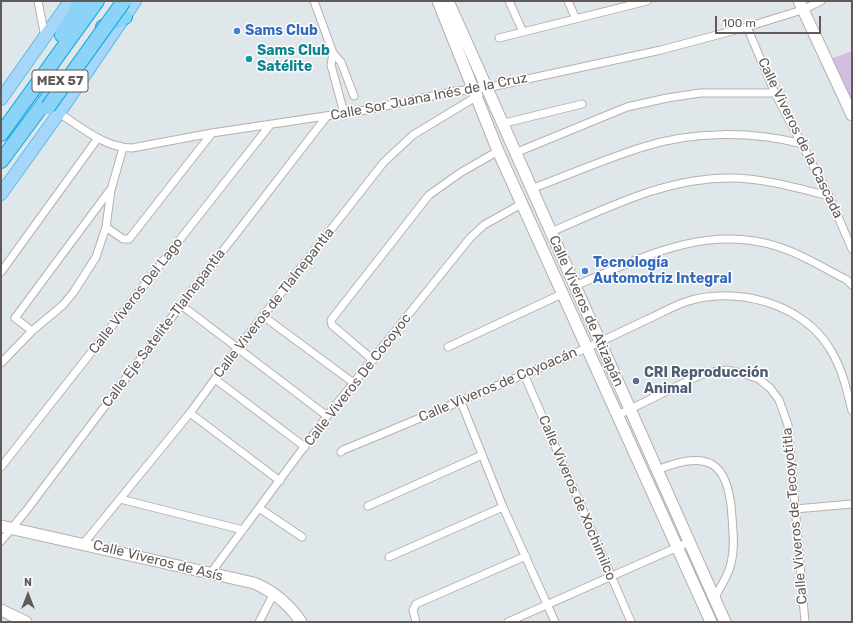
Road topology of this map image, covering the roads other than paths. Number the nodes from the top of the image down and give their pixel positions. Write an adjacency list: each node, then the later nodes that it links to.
1 (38, 1): 22 (street)
2 (70, 1): 22 (main road)
3 (82, 1): 25 (highway)
4 (97, 1): 25 (highway, MEX 57)
5 (119, 1): 20 (highway, MEX 57)
6 (124, 1): 46 (highway, bridge)
7 (136, 1): 17 (main road)
8 (314, 1): 24 (street)
9 (438, 1): 28 (main road, Calle Viveros de Atizapán)
10 (448, 1): 26 (main road, Calle Viveros de Atizapán)
11 (509, 1): 21 (street)
12 (568, 1): 18 (street)
13 (647, 1): 15 (street)
14 (821, 1): 16 (street, Calle Sor Juana Inés de la Cruz)
15 (629, 3): 18 (street)
16 (801, 6): 19 (street, Calle Sor Juana Inés de la Cruz); 34 (main road)
17 (125, 17): 20 (highway); 32 (main road)
18 (576, 19): 21 (street)
19 (747, 27): 26 (street, Calle Sor Juana Inés de la Cruz); 29 (street, Calle Viveros de la Cascada)
20 (99, 29): 45 (highway, MEX 57)
21 (523, 32): 23 (street)
22 (45, 37): 27 (main road)
23 (499, 38)
24 (333, 53): 30 (street); 33 (street)
25 (57, 55): 39 (highway, MEX 57)
26 (486, 88): 28 (street, Calle Viveros de Tlalnepantla); 37 (main road, Calle Viveros de Atizapán)
27 (3, 92)
28 (475, 93): 33 (street, Calle Sor Juana Inés de la Cruz); 43 (main road, Calle Viveros de Atizapán); 60 (street, Calle Viveros de Tlalnepantla)
29 (775, 93): 41 (street, Calle Viveros de la Cascada); 44 (street)
30 (354, 96)
31 (582, 104): 37 (street)
32 (59, 113): 40 (street, Calle Sor Juana Inés de la Cruz); 49 (main road)
33 (344, 113): 35 (street, Calle Sor Juana Inés de la Cruz)
34 (852, 115)
35 (327, 116): 36 (street, Calle Sor Juana Inés de la Cruz); 59 (street, Calle Eje Satelite-Tlalnepantla)
36 (270, 124): 38 (street, Calle Sor Juana Inés de la Cruz); 80 (street, Calle Viveros Del Lago)
37 (501, 124): 44 (main road, Calle Viveros de Atizapán)
38 (212, 133): 42 (street, Calle Sor Juana Inés de la Cruz); 52 (street)
39 (1, 134)
40 (98, 138): 42 (street, Calle Sor Juana Inés de la Cruz); 55 (street)
41 (803, 144): 47 (street); 50 (street, Calle Viveros de la Cascada)
42 (123, 148): 48 (street)
43 (498, 151): 51 (main road, Calle Viveros de Atizapán); 66 (street)
44 (515, 153): 47 (main road, Calle Viveros de Atizapán)
45 (1, 161)
46 (1, 173)
47 (531, 189): 53 (main road, Calle Viveros de Atizapán)
48 (110, 190): 52 (street); 61 (street)
49 (1, 194)
50 (829, 196): 53 (street); 54 (street, Calle Viveros de la Cascada)
51 (523, 203): 58 (main road, Calle Viveros de Atizapán); 66 (street, Calle Viveros De Cocoyoc)
52 (106, 227): 61 (street)
53 (551, 232): 57 (main road, Calle Viveros de Atizapán)
54 (852, 249)
55 (1, 272)
56 (852, 285): 57 (street)
57 (575, 286): 62 (main road, Calle Viveros de Atizapán)
58 (564, 293): 63 (street); 64 (main road, Calle Viveros de Atizapán)
59 (181, 305): 65 (street); 89 (street, Calle Eje Satelite-Tlalnepantla)
60 (263, 316): 65 (street, Calle Viveros de Tlalnepantla); 70 (street)
61 (32, 331): 67 (street)
62 (600, 342): 64 (street, Calle Viveros de Coyoacán); 72 (main road, Calle Viveros de Atizapán); 73 (street, Calle Viveros de Coyoacán)
63 (448, 346)
64 (588, 347): 68 (street, Calle Viveros de Coyoacán); 75 (main road, Calle Viveros de Atizapán)
65 (237, 349): 69 (street, Calle Viveros de Tlalnepantla); 76 (street)
66 (373, 360): 70 (street, Calle Viveros De Cocoyoc)
67 (1, 363)
68 (524, 374): 71 (street, Calle Viveros de Coyoacán); 99 (street, Calle Viveros de Xochimilco)
69 (215, 379): 74 (street, Calle Viveros de Tlalnepantla); 77 (street)
70 (354, 384): 76 (street, Calle Viveros De Cocoyoc)
71 (461, 402): 78 (street, Calle Viveros de Coyoacán); 79 (street)
72 (630, 409): 75 (street, Calle Viveros de Tecoyotitla); 81 (main road, Calle Viveros de Atizapán); 88 (street, Calle Viveros de Tecoyotitla)
73 (852, 412)
74 (190, 413): 82 (street); 83 (street, Calle Viveros de Tlalnepantla)
75 (618, 414): 95 (main road, Calle Viveros de Atizapán)
76 (327, 416): 77 (street, Calle Viveros De Cocoyoc)
77 (304, 447): 82 (street, Calle Viveros De Cocoyoc)
78 (341, 452)
79 (482, 455): 85 (street); 86 (street)
80 (1, 466)
81 (657, 470): 93 (main road, Calle Viveros de Atizapán); 101 (street)
82 (280, 481): 87 (street, Calle Viveros De Cocoyoc)
83 (120, 499): 90 (street); 94 (street, Calle Viveros de Tlalnepantla)
84 (852, 504): 88 (street)
85 (368, 506)
86 (503, 507): 96 (street); 97 (street)
87 (259, 508): 90 (street, Calle Viveros De Cocoyoc); 91 (street)
88 (795, 509): 113 (street, Calle Viveros de Tecoyotitla)
89 (6, 527): 92 (street, Calle Eje Satelite-Tlalnepantla); 94 (main road, Calle Viveros de Asís)
90 (243, 530): 98 (street, Calle Viveros De Cocoyoc)
91 (302, 537)
92 (1, 541)
93 (689, 542): 95 (street); 101 (main road, Calle Viveros de Atizapán)
94 (84, 543): 98 (main road, Calle Viveros de Asís)
95 (677, 547): 99 (street); 111 (main road, Calle Viveros de Atizapán)
96 (526, 556): 102 (street); 107 (street)
97 (389, 557)
98 (210, 574): 100 (main road, Calle Viveros de Asís)
99 (611, 577): 102 (street); 110 (street, Calle Viveros de Xochimilco)
100 (274, 593): 105 (street); 106 (main road, Calle Viveros de Asís)
101 (714, 598): 112 (main road, Calle Viveros de Atizapán)
102 (547, 605): 108 (street); 109 (street)
103 (1, 610): 104 (main road)
104 (26, 622)
105 (259, 622)
106 (301, 622)
107 (416, 622)
108 (508, 622)
109 (555, 622)
110 (631, 622)
111 (711, 622)
112 (725, 622)
113 (805, 622)

